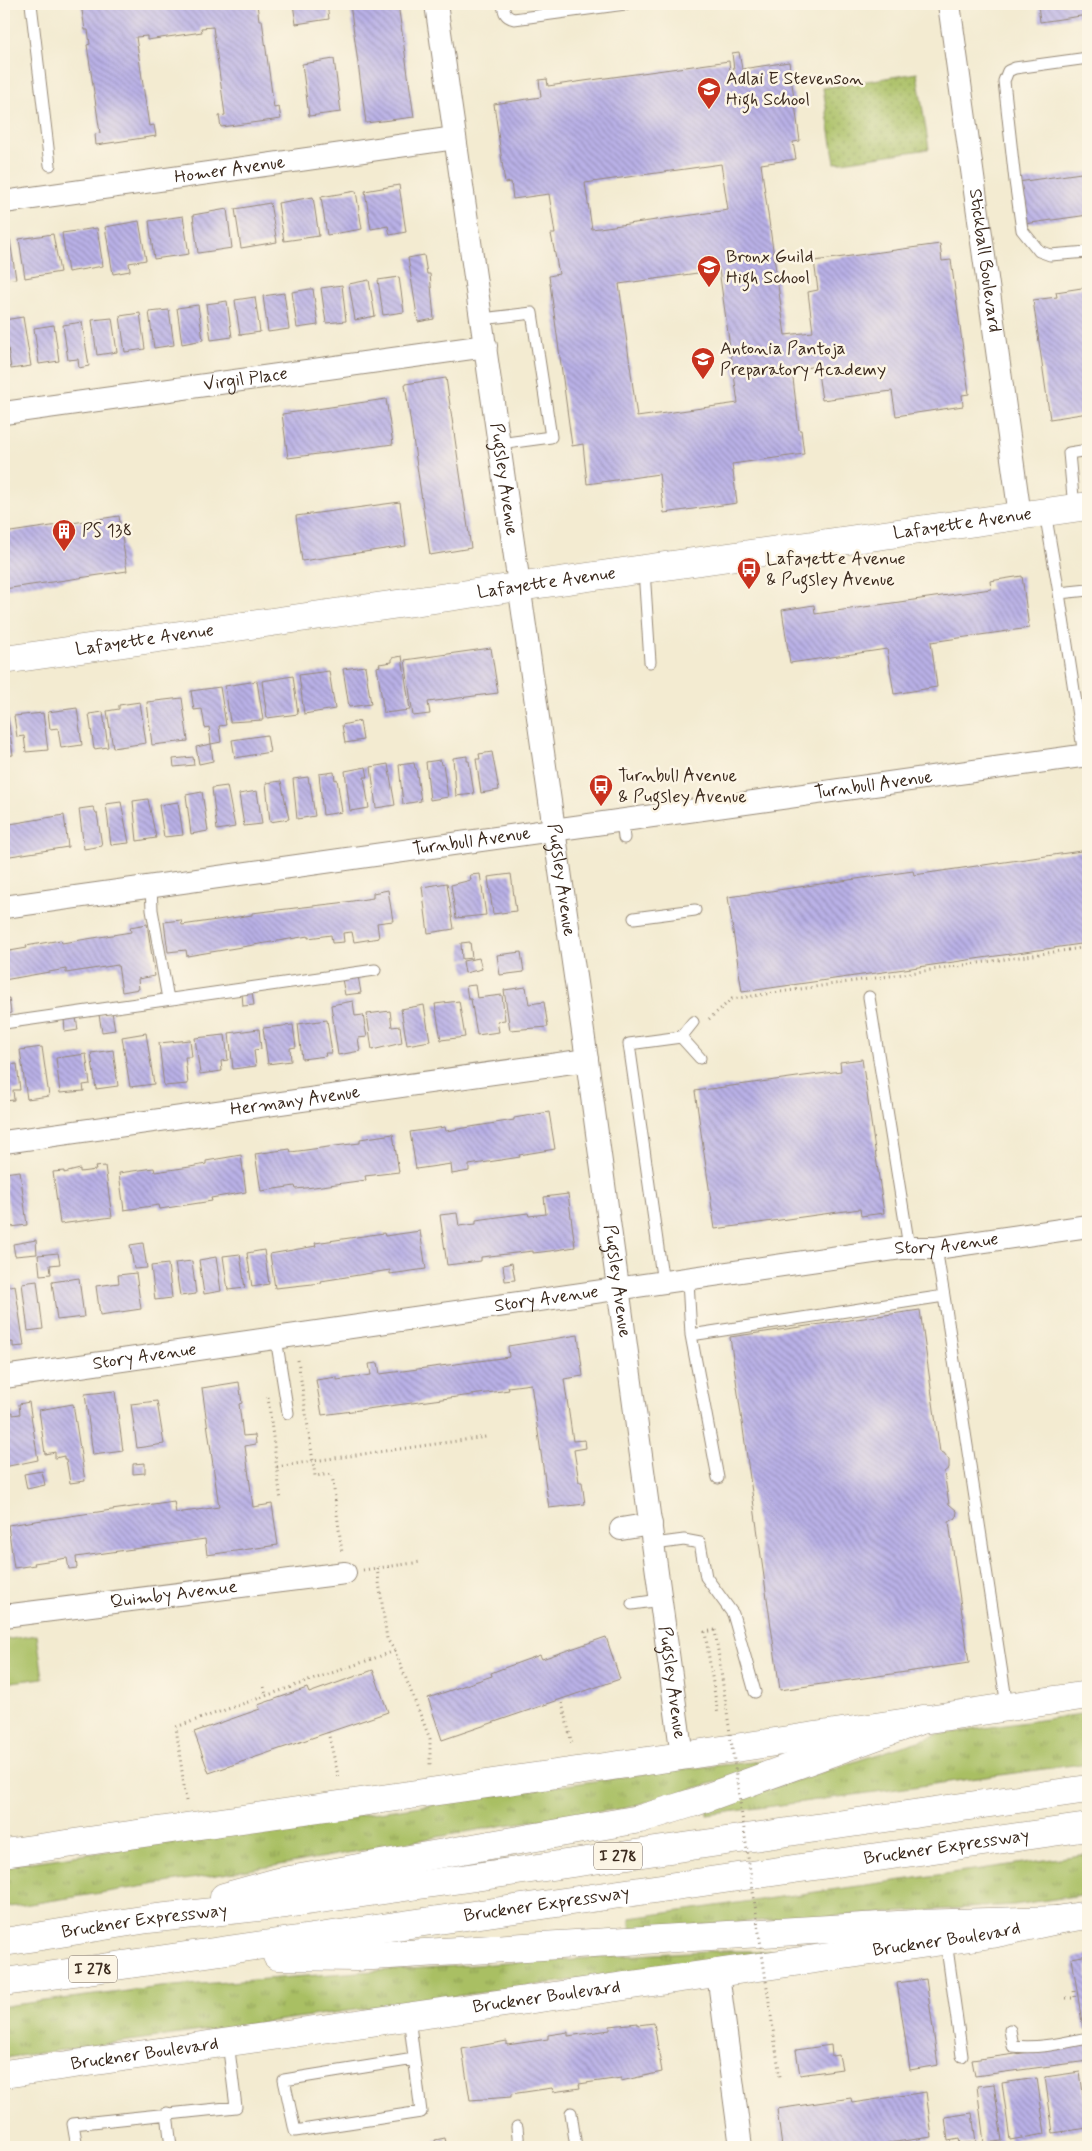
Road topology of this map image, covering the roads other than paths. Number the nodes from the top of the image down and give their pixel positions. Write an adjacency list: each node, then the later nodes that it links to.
1 (31, 4): 9 (lane)
2 (436, 4): 8 (street, Pugsley Avenue)
3 (503, 4): 4 (lane)
4 (625, 4): 5 (lane)
5 (629, 4)
6 (949, 4): 18 (street, Stickball Boulevard)
7 (1088, 58): 11 (lane)
8 (455, 138): 10 (street, Homer Avenue); 12 (street, Pugsley Avenue)
9 (50, 165)
10 (4, 202)
11 (1088, 252)
12 (482, 319): 13 (street, Pugsley Avenue); 15 (lane)
13 (486, 346): 14 (street, Virgil Place); 15 (street, Pugsley Avenue)
14 (4, 413)
15 (499, 444): 20 (street, Pugsley Avenue)
16 (1088, 450): 17 (lane)
17 (1081, 507): 18 (main road, Lafayette Avenue)
18 (1033, 514): 19 (main road, Lafayette Avenue); 22 (lane)
19 (644, 570): 20 (main road, Lafayette Avenue); 24 (lane)
20 (518, 588): 23 (main road, Lafayette Avenue); 26 (street, Pugsley Avenue)
21 (1088, 590): 22 (lane)
22 (1059, 593): 25 (lane)
23 (4, 660)
24 (650, 662)
25 (1086, 755): 26 (street, Turnbull Avenue)
26 (552, 829): 27 (street, Turnbull Avenue); 38 (street, Pugsley Avenue)
27 (152, 886): 28 (street, Turnbull Avenue); 33 (lane)
28 (4, 907)
29 (695, 910): 30 (lane)
30 (634, 918)
31 (376, 970): 33 (lane)
32 (869, 997): 41 (lane)
33 (168, 999): 35 (lane)
34 (693, 1022): 36 (lane)
35 (4, 1023)
36 (681, 1037): 37 (lane); 44 (lane)
37 (700, 1058)
38 (586, 1060): 39 (street, Hermany Avenue); 45 (street, Pugsley Avenue)
39 (4, 1142)
40 (1088, 1226): 42 (street, Story Avenue)
41 (909, 1247): 42 (street, Story Avenue); 43 (street, Story Avenue)
42 (936, 1248): 46 (lane)
43 (688, 1280): 44 (street, Story Avenue); 47 (lane)
44 (663, 1283): 45 (street, Story Avenue)
45 (617, 1290): 48 (street, Story Avenue); 53 (street, Pugsley Avenue)
46 (944, 1296): 47 (lane); 60 (lane)
47 (692, 1335): 51 (lane)
48 (276, 1338): 49 (street, Story Avenue); 50 (lane)
49 (4, 1377)
50 (288, 1413)
51 (718, 1478)
52 (621, 1529): 53 (street)
53 (652, 1534): 55 (street, Pugsley Avenue); 58 (lane)
54 (344, 1563): 57 (street, Quimby Avenue)
55 (660, 1600): 56 (lane); 62 (street, Pugsley Avenue)
56 (632, 1604)
57 (4, 1616)
58 (755, 1692)
59 (1088, 1695): 60 (main road)
60 (1008, 1706): 61 (main road)
61 (923, 1720): 62 (main road); 67 (main road)
62 (682, 1756): 65 (main road)
63 (1088, 1789): 67 (main road, Bruckner Expressway / I 278)
64 (1088, 1827): 71 (main road, Bruckner Expressway / I 278)
65 (4, 1853)
66 (1088, 1915): 68 (main road, Bruckner Boulevard)
67 (148, 1919): 70 (main road, Bruckner Expressway / I 278)
68 (1057, 1920): 69 (main road, Bruckner Boulevard); 71 (main road)
69 (946, 1941): 72 (main road, Bruckner Boulevard); 78 (lane)
70 (4, 1942)
71 (182, 1956): 73 (main road, Bruckner Expressway / I 278)
72 (718, 1974): 74 (main road, Bruckner Boulevard); 88 (street)
73 (4, 1982)
74 (409, 2017): 77 (main road, Bruckner Boulevard); 79 (lane)
75 (1010, 2030): 76 (lane)
76 (1088, 2038)
77 (228, 2042): 80 (main road, Bruckner Boulevard); 81 (lane)
78 (962, 2056)
79 (414, 2059): 79 (lane)
80 (4, 2074)
81 (167, 2113): 84 (lane); 85 (lane)
82 (571, 2113): 87 (lane)
83 (517, 2127): 86 (lane)
84 (76, 2147)
85 (171, 2147)
86 (519, 2147)
87 (576, 2147)
88 (741, 2147)

